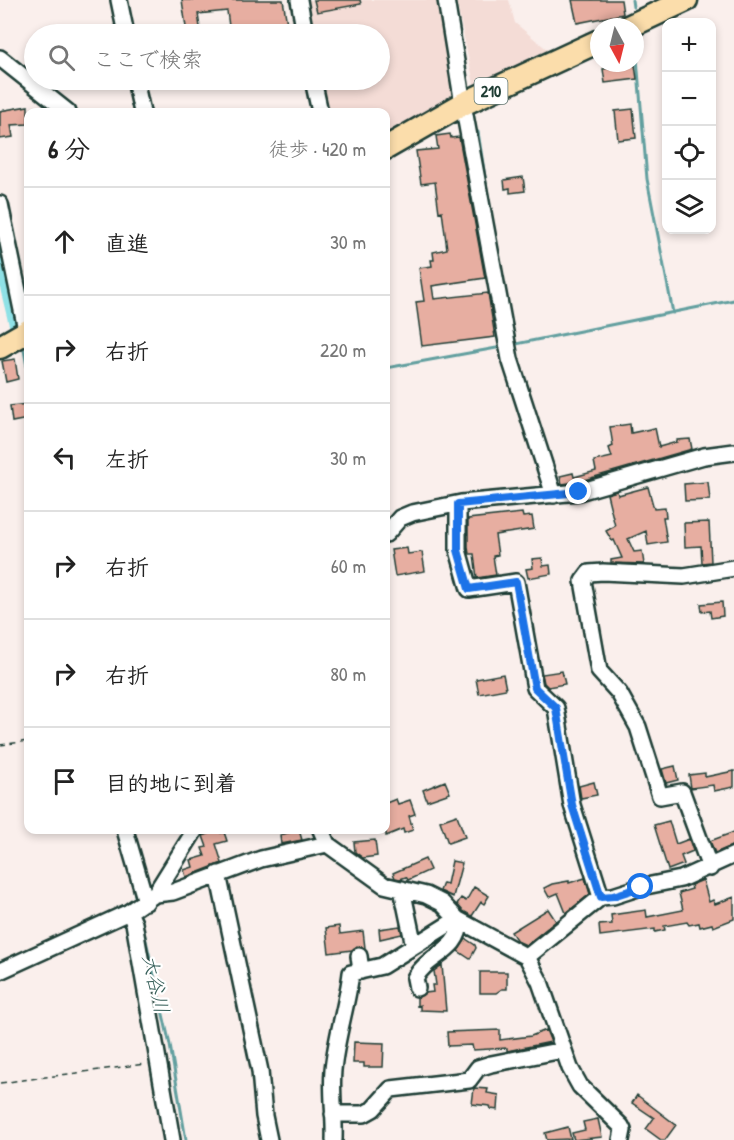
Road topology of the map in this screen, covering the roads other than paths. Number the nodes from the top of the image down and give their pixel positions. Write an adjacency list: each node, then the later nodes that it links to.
1 (119, 0): 6 (street)
2 (299, 0): 7 (street)
3 (446, 0): 14 (street)
4 (686, 0): 5 (highway)
5 (644, 20)
6 (124, 24)
7 (303, 24)
8 (590, 45): 14 (highway, 210)
9 (0, 58): 10 (street)
10 (24, 77)
11 (40, 90): 15 (street)
12 (137, 90): 16 (street)
13 (316, 90): 17 (street)
14 (463, 104): 18 (highway, 210); 24 (street)
15 (63, 108)
16 (141, 108)
17 (319, 108)
18 (390, 146)
19 (0, 204): 20 (street)
20 (24, 316)
21 (24, 337): 22 (highway)
22 (0, 347)
23 (734, 452): 24 (street)
24 (554, 495): 25 (street)
25 (458, 504): 26 (street); 36 (street)
26 (390, 529)
27 (734, 568): 33 (street)
28 (127, 834): 37 (street)
29 (192, 834): 37 (street)
30 (323, 834): 31 (street)
31 (327, 844): 34 (street); 35 (street)
32 (734, 855): 33 (street)
33 (710, 868): 36 (street)
34 (218, 874): 37 (street); 47 (street)
35 (402, 889): 39 (street); 40 (street)
36 (601, 897): 41 (street)
37 (151, 898): 38 (street)
38 (129, 912): 42 (street); 46 (street)
39 (458, 920): 40 (street); 41 (street); 43 (street)
40 (414, 946): 45 (street)
41 (527, 957): 44 (street)
42 (0, 971)
43 (417, 988)
44 (563, 1050): 45 (street); 49 (street)
45 (333, 1114): 48 (street)
46 (171, 1140)
47 (269, 1140)
48 (333, 1140)
49 (621, 1140)

